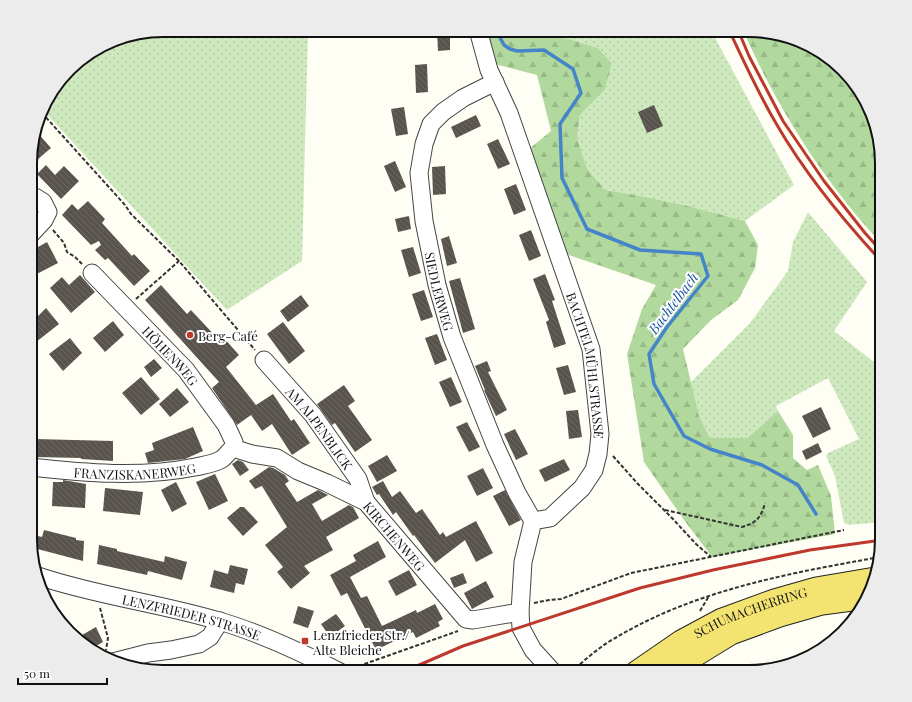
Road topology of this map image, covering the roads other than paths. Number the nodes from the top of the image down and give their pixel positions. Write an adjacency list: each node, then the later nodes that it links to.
1 (480, 37): 2 (street, BACHTELMÜHLSTRASSE)
2 (495, 82): 10 (street, BACHTELMÜHLSTRASSE); 10 (street, SIEDLERWEG)
3 (37, 198): 4 (street)
4 (37, 228)
5 (92, 273): 7 (street, HÖHENWEG)
6 (264, 360): 9 (street, AM ALPENBLICK)
7 (233, 448): 8 (street, FRANZISKANERWEG); 9 (street, KIRCHENWEG)
8 (37, 468)
9 (366, 502): 14 (street, KIRCHENWEG)
10 (533, 521): 14 (street)
11 (43, 577): 15 (street, LENZFRIEDER STRASSE)
12 (868, 579): 19 (main road, SCHUMACHERRING)
13 (859, 599): 20 (main road, SCHUMACHERRING)
14 (526, 608): 18 (street)
15 (220, 621): 16 (street); 17 (street, LENZFRIEDER STRASSE)
16 (123, 658)
17 (330, 665)
18 (547, 665)
19 (646, 665)
20 (681, 665)

